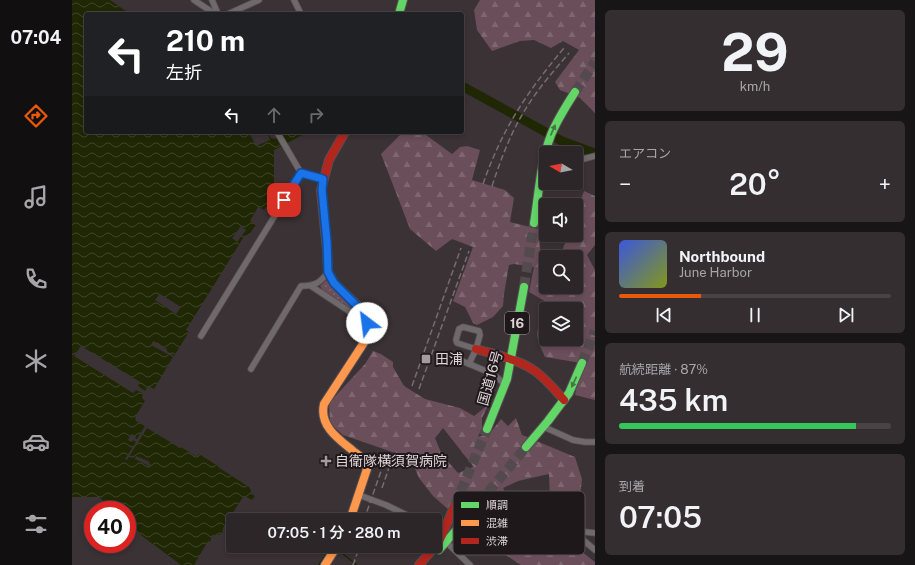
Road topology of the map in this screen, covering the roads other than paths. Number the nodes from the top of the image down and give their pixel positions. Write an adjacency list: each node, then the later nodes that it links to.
1 (194, 0): 6 (street)
2 (212, 0): 7 (street)
3 (258, 0): 8 (street)
4 (294, 0): 9 (street)
5 (403, 0): 10 (main road)
6 (212, 12)
7 (217, 12)
8 (232, 12)
9 (300, 12)
10 (400, 12)
11 (575, 92): 14 (main road, one-way to 11)
12 (278, 134): 17 (street)
13 (344, 134): 18 (main road)
14 (548, 146)
15 (595, 156): 16 (street)
16 (583, 159)
17 (301, 173): 18 (street); 25 (street)
18 (323, 179): 21 (main road)
19 (540, 190): 20 (main road)
20 (534, 222)
21 (328, 272): 22 (street); 24 (main road)
22 (311, 286): 24 (street); 31 (street)
23 (524, 287): 27 (main road, 国道16号 / 16)
24 (367, 323): 38 (main road)
25 (202, 336)
26 (476, 349): 26 (street); 27 (main road); 30 (street)
27 (511, 360): 32 (main road, 国道16号 / 16); 33 (main road)
28 (462, 362): 30 (street)
29 (582, 363): 33 (main road, one-way to 33)
30 (469, 364): 32 (street)
31 (251, 369)
32 (505, 384): 35 (main road, 国道16号 / 16)
33 (564, 400): 34 (main road)
34 (544, 427): 36 (street); 37 (main road)
35 (487, 429)
36 (595, 442)
37 (526, 447)
38 (359, 495): 40 (main road); 41 (street)
39 (453, 510): 45 (main road)
40 (353, 513)
41 (403, 513)
42 (453, 528): 46 (main road)
43 (585, 532): 44 (street)
44 (595, 533)
45 (442, 535)
46 (442, 536)
47 (442, 538): 49 (street)
48 (585, 542): 50 (street)
49 (453, 549)
50 (595, 550)
51 (334, 553): 55 (main road)
52 (430, 553): 56 (main road)
53 (432, 553): 57 (main road)
54 (460, 555): 58 (street)
55 (326, 565)
56 (419, 565)
57 (426, 565)
58 (470, 565)

